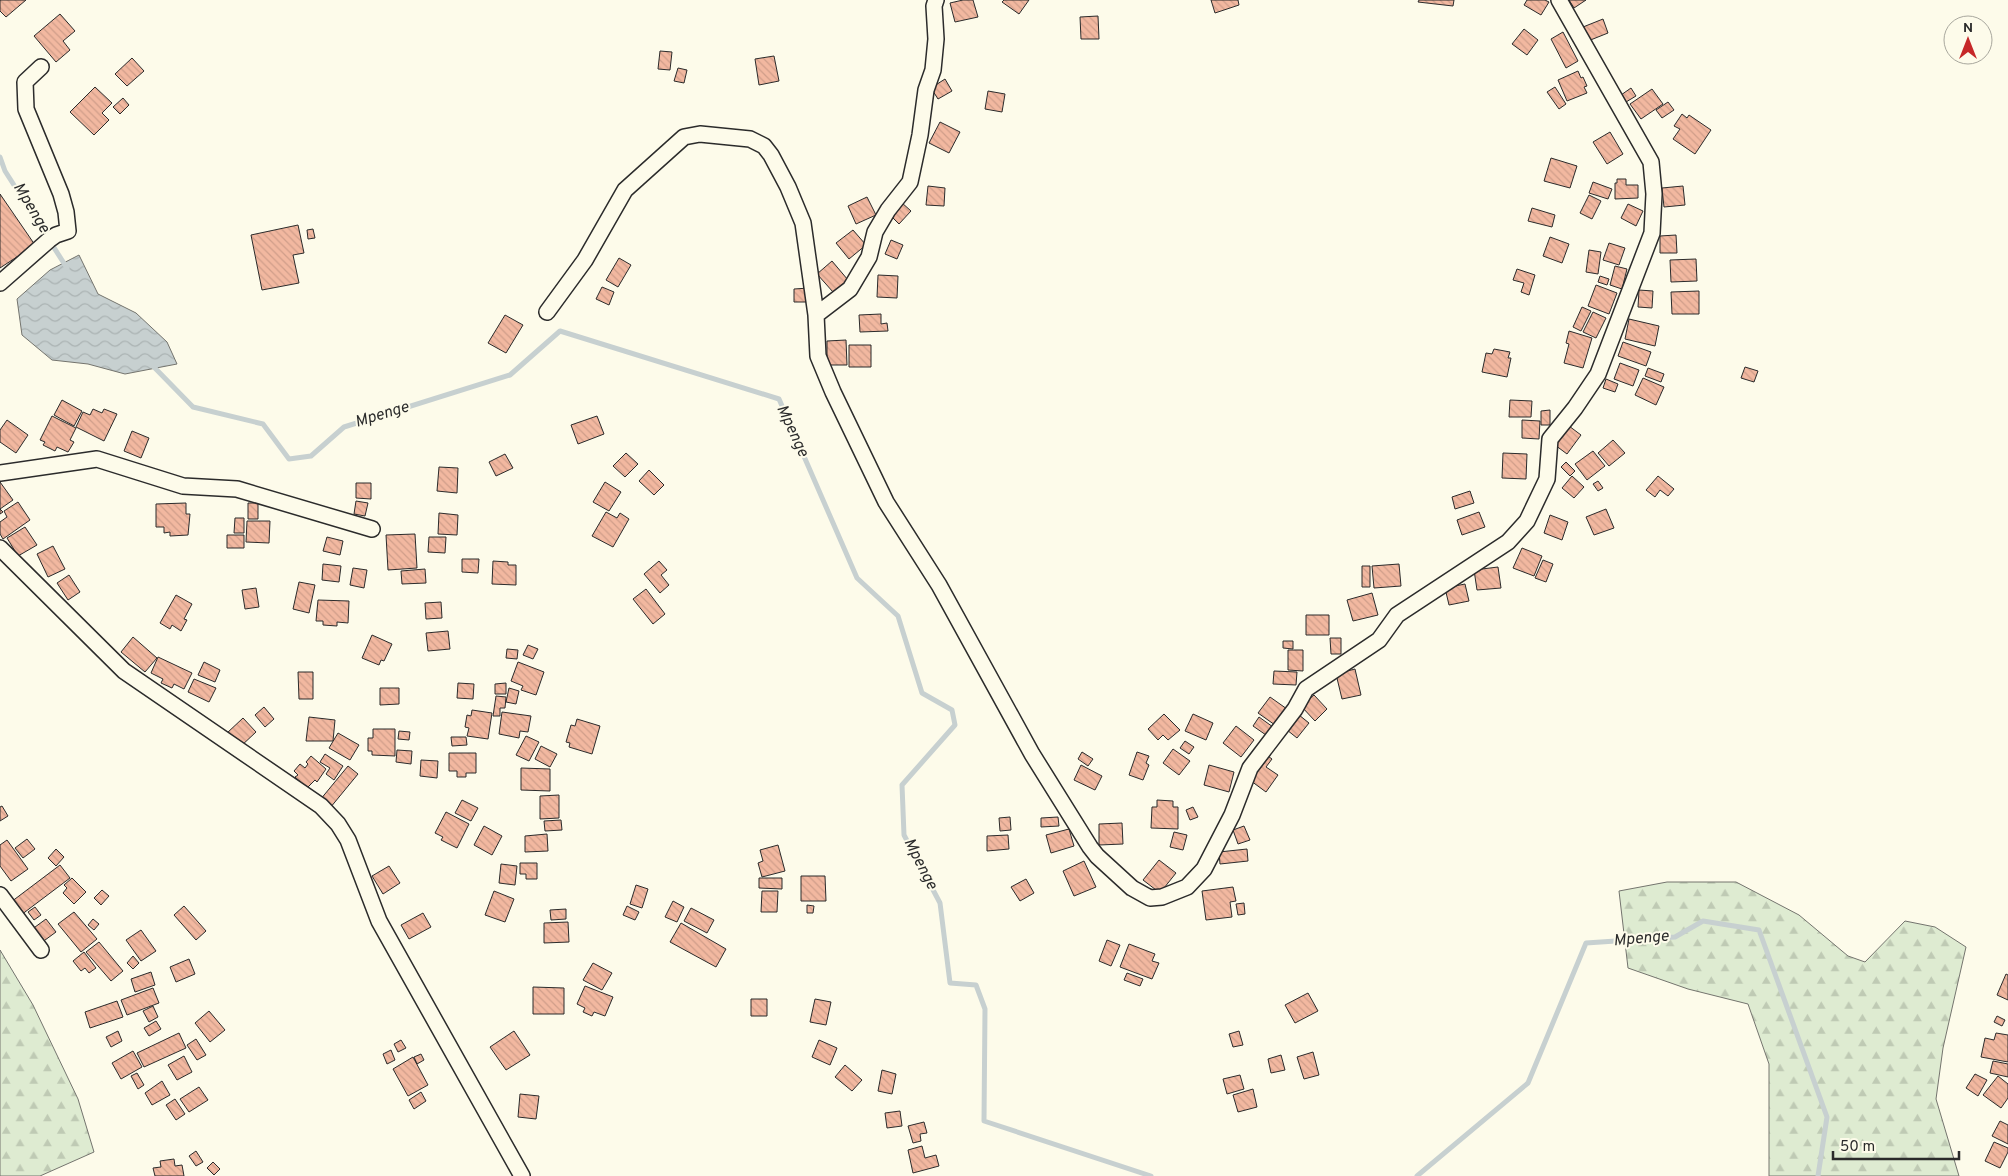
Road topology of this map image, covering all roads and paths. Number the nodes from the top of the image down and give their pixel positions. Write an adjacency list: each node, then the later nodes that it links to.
1 (936, 0): 6 (street)
2 (1559, 0): 6 (street)
3 (40, 67): 4 (street)
4 (0, 283)
5 (547, 312): 6 (street)
6 (816, 315)
7 (0, 473): 8 (street)
8 (372, 528)
9 (0, 548): 12 (street)
10 (0, 895): 11 (street)
11 (41, 950)
12 (522, 1176)

